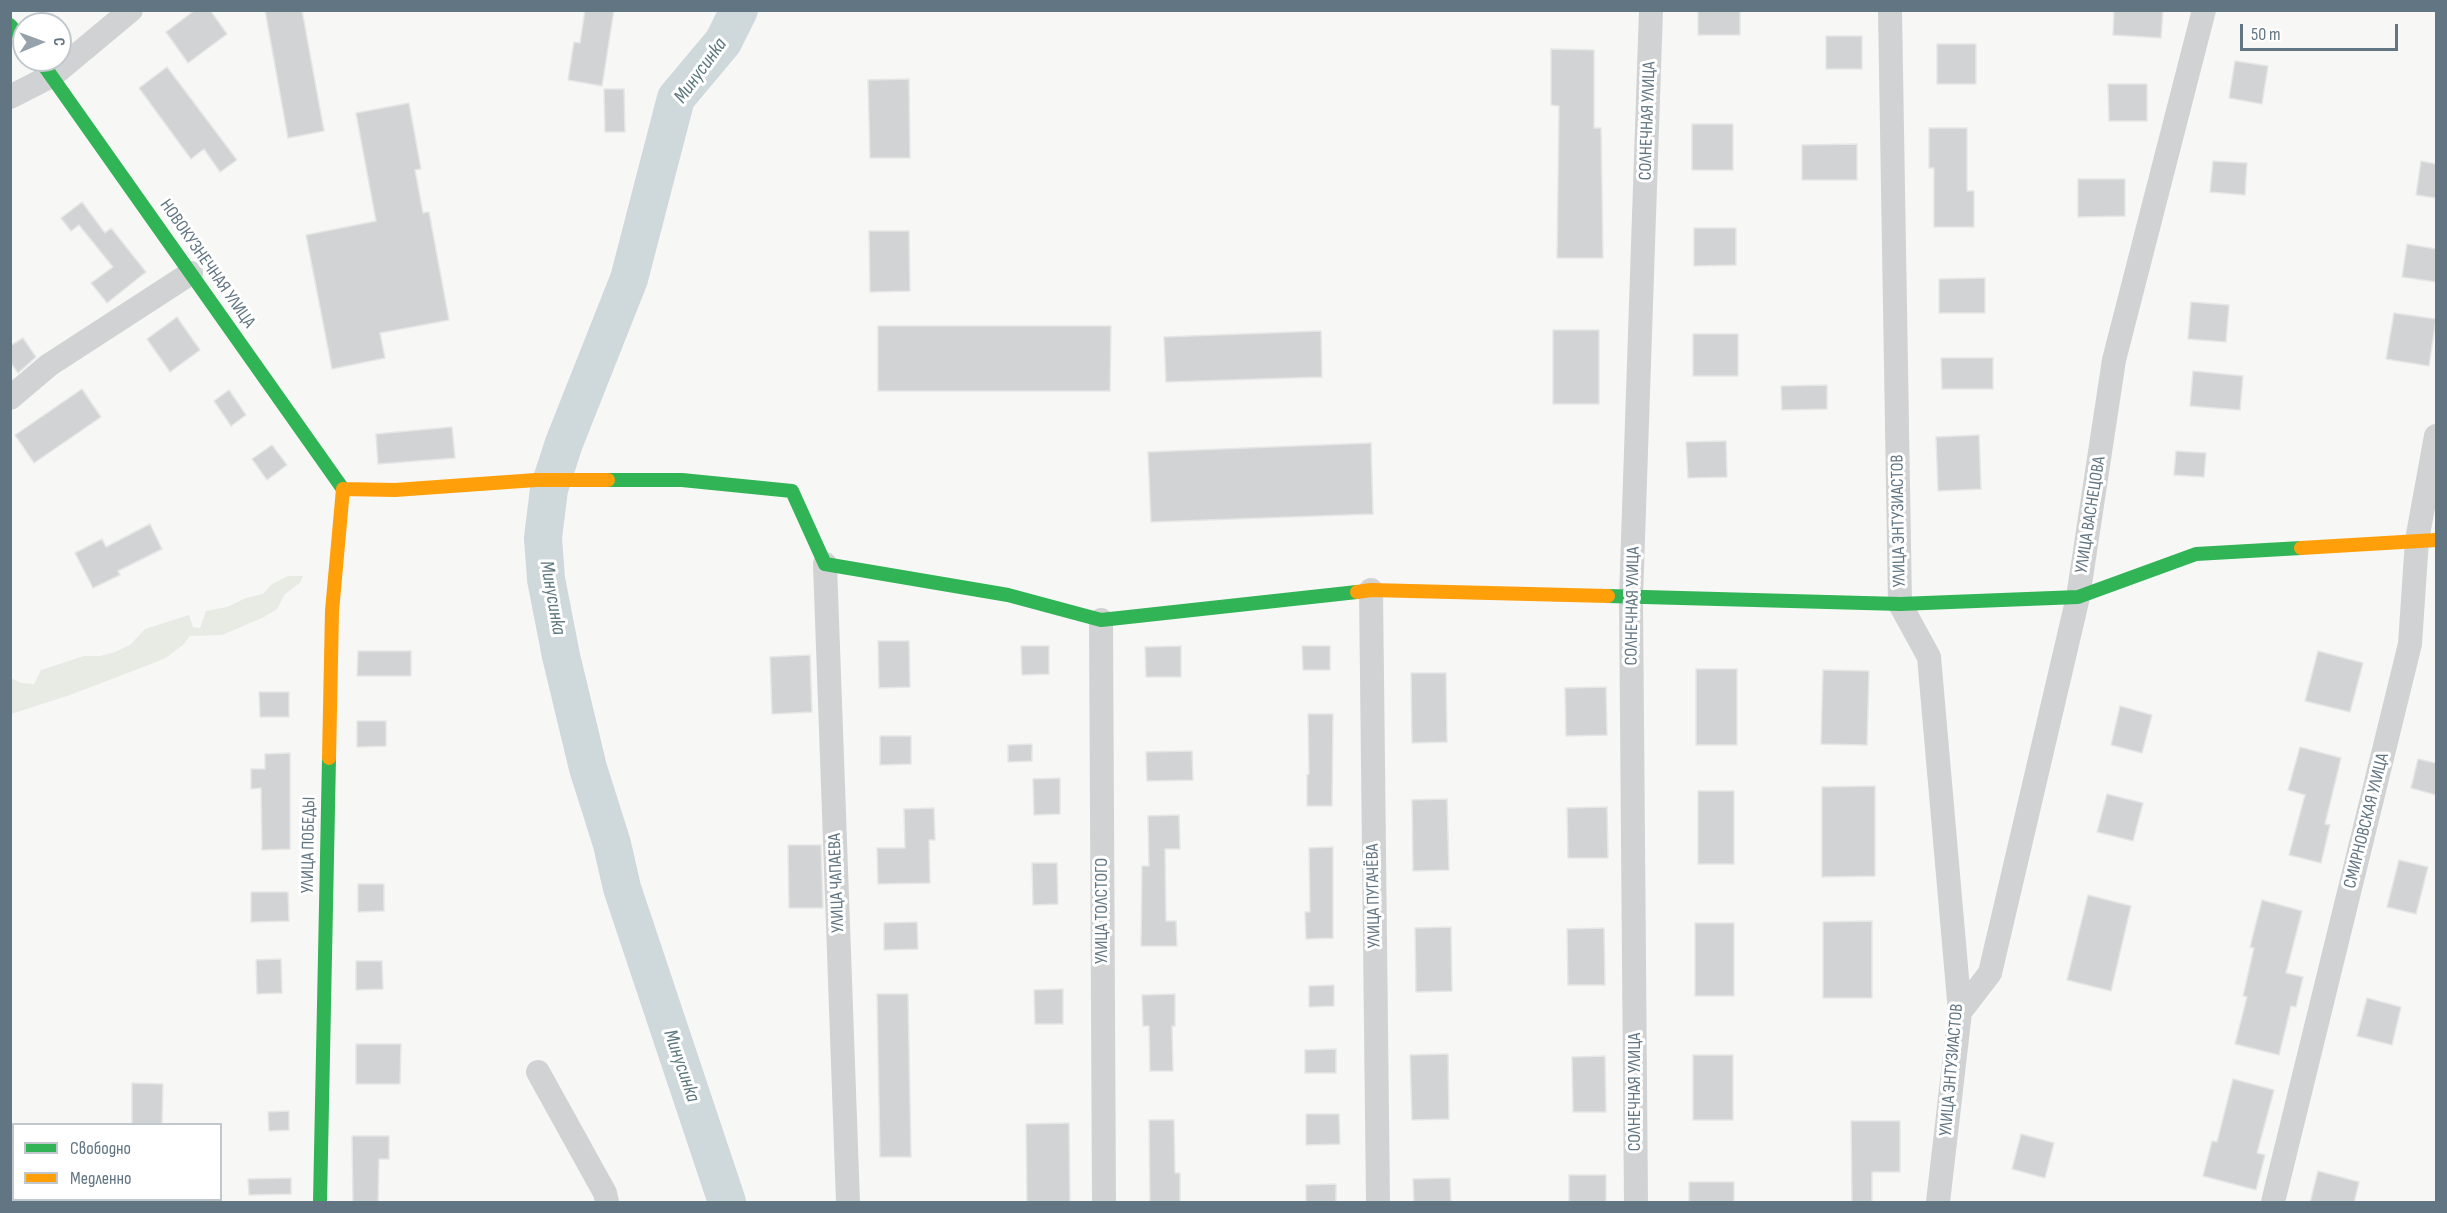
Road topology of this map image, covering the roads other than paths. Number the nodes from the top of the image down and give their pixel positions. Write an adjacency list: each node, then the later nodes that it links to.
1 (131, 10): 5 (street)
2 (1651, 10): 17 (street, СОЛНЕЧНАЯ УЛИЦА)
3 (1890, 10): 18 (street, УЛИЦА ЭНТУЗИАСТОВ)
4 (2204, 10): 16 (street, УЛИЦА ВАСНЕЦОВА)
5 (72, 50)
6 (41, 72): 8 (street)
7 (49, 72): 9 (street, НОВОКУЗНЕЧНАЯ УЛИЦА)
8 (10, 97)
9 (191, 273): 10 (street); 12 (street, НОВОКУЗНЕЧНАЯ УЛИЦА)
10 (10, 398)
11 (2436, 436): 13 (street, СМИРНОВСКАЯ УЛИЦА)
12 (343, 489): 14 (street); 22 (street, УЛИЦА ПОБЕДЫ)
13 (2427, 540): 16 (street); 29 (street, СМИРНОВСКАЯ УЛИЦА)
14 (825, 564): 19 (street); 24 (street, УЛИЦА ЧАПАЕВА)
15 (1371, 590): 17 (street); 19 (street); 26 (street, УЛИЦА ПУГАЧЁВА)
16 (2078, 597): 18 (street); 20 (street, УЛИЦА ВАСНЕЦОВА)
17 (1631, 598): 18 (street); 27 (street, СОЛНЕЧНАЯ УЛИЦА)
18 (1900, 604): 20 (street, УЛИЦА ЭНТУЗИАСТОВ)
19 (1101, 620): 25 (street, УЛИЦА ТОЛСТОГО)
20 (1960, 1012): 28 (street, УЛИЦА ЭНТУЗИАСТОВ)
21 (538, 1072): 23 (street)
22 (320, 1203)
23 (607, 1203)
24 (848, 1203)
25 (1104, 1203)
26 (1378, 1203)
27 (1635, 1203)
28 (1938, 1203)
29 (2273, 1203)

